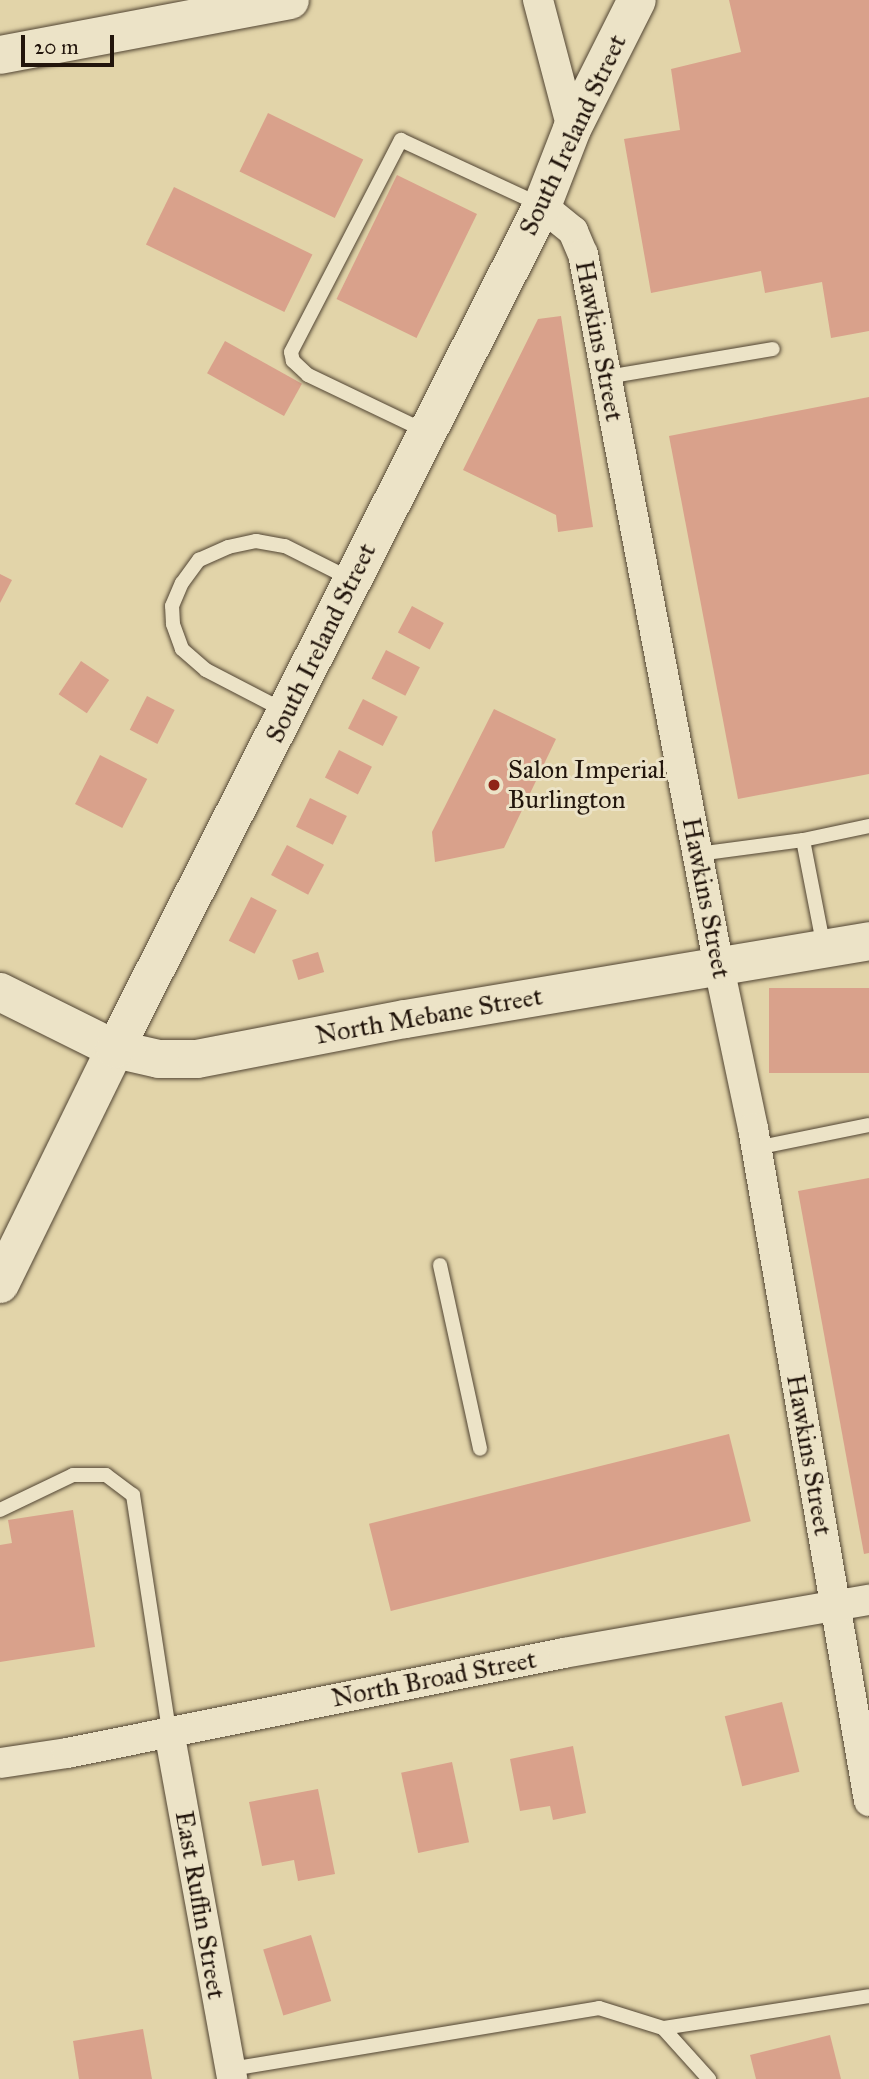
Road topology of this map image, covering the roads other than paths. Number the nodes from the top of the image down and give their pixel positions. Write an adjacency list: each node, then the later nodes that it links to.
1 (290, 0): 4 (street)
2 (538, 0): 5 (street)
3 (637, 0): 5 (street, South Ireland Street)
4 (0, 55)
5 (572, 129): 6 (street, South Ireland Street)
6 (542, 206): 8 (street, Hawkins Street); 9 (street, South Ireland Street); 9 (lane)
7 (773, 349): 8 (lane)
8 (607, 377): 14 (street, Hawkins Street)
9 (426, 432): 10 (street, South Ireland Street)
10 (352, 580): 11 (street, South Ireland Street); 11 (lane)
11 (288, 712): 19 (street, South Ireland Street)
12 (869, 826): 13 (lane)
13 (803, 840): 14 (lane); 16 (lane)
14 (698, 855): 17 (street, Hawkins Street)
15 (869, 941): 16 (street, North Mebane Street)
16 (824, 949): 17 (street, North Mebane Street)
17 (719, 967): 19 (street, North Mebane Street); 21 (street, Hawkins Street)
18 (0, 992): 19 (street, North Mebane Street)
19 (115, 1049): 23 (street, South Ireland Street)
20 (869, 1125): 21 (lane)
21 (756, 1148): 27 (street, Hawkins Street)
22 (440, 1265): 24 (lane)
23 (0, 1283)
24 (481, 1449)
25 (0, 1510): 28 (lane)
26 (869, 1600): 27 (street, North Broad Street)
27 (837, 1605): 28 (street, North Broad Street); 30 (street, Hawkins Street)
28 (169, 1731): 29 (street, North Broad Street); 33 (street, East Ruffin Street)
29 (0, 1763)
30 (869, 1801)
31 (869, 1996): 32 (lane)
32 (663, 2028): 33 (lane); 34 (lane)
33 (232, 2074)
34 (709, 2079)

